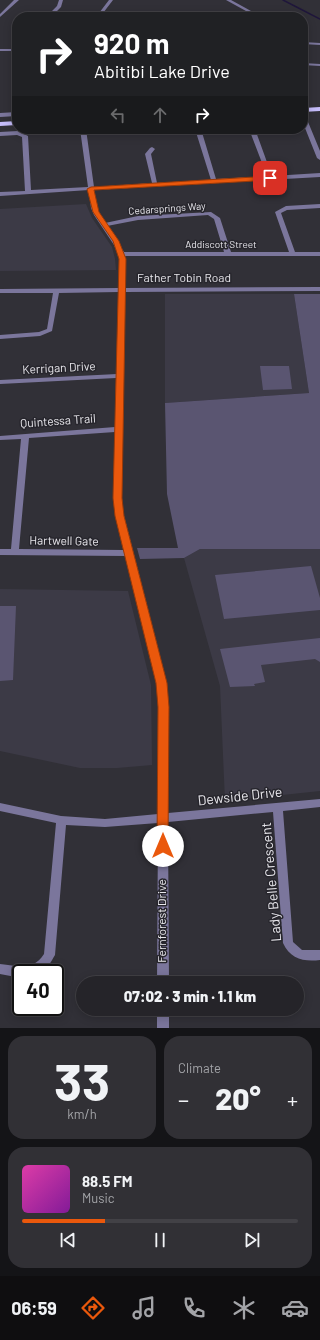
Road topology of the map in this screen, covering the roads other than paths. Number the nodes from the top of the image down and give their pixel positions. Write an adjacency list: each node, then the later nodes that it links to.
1 (17, 0): 8 (street)
2 (61, 0): 5 (street)
3 (111, 0): 6 (street)
4 (228, 0): 7 (street)
5 (53, 12)
6 (102, 12)
7 (251, 12)
8 (0, 16)
9 (308, 43): 10 (street)
10 (320, 44)
11 (0, 50): 12 (street)
12 (12, 50)
13 (308, 64): 14 (street)
14 (320, 65)
15 (320, 105): 16 (main road)
16 (308, 106)
17 (320, 109): 18 (main road)
18 (308, 110)
19 (12, 114): 20 (street)
20 (0, 115)
21 (12, 123): 22 (main road)
22 (0, 124)
23 (308, 129): 31 (street)
24 (12, 133): 25 (street)
25 (0, 134)
26 (20, 134): 37 (street)
27 (84, 134): 36 (street, Fernforest Drive)
28 (200, 134): 34 (street)
29 (254, 134): 33 (street)
30 (152, 149): 35 (street)
31 (320, 158)
32 (320, 175): 33 (street)
33 (270, 178): 34 (street)
34 (214, 181): 35 (street)
35 (155, 185): 36 (street)
36 (91, 189): 37 (street); 40 (street, Fernforest Drive)
37 (28, 192): 38 (street)
38 (0, 194)
39 (320, 206): 43 (street)
40 (104, 225): 41 (street, Fernforest Drive); 42 (street, Cedarsprings Way)
41 (122, 254): 42 (street, Addiscott Street); 46 (street, Fernforest Drive)
42 (228, 254): 43 (street, Addiscott Street)
43 (293, 254): 44 (street, Addiscott Street)
44 (320, 254)
45 (320, 289): 46 (street, Father Tobin Road)
46 (123, 290): 48 (street, Father Tobin Road); 50 (street, Fernforest Drive)
47 (0, 291): 48 (street, Father Tobin Road)
48 (56, 291): 49 (street)
49 (0, 337)
50 (120, 376): 51 (street, Kerrigan Drive); 52 (street, Fernforest Drive)
51 (0, 382)
52 (119, 429): 53 (street, Quintessa Trail); 57 (street, Fernforest Drive)
53 (25, 436): 54 (street, Quintessa Trail); 56 (street)
54 (0, 438)
55 (0, 552): 56 (street, Hartwell Gate)
56 (15, 552): 57 (street, Hartwell Gate)
57 (129, 553): 61 (street, Fernforest Drive)
58 (320, 803): 59 (street, Dewside Drive)
59 (278, 806): 61 (street, Dewside Drive); 63 (street, Lady Belle Crescent)
60 (0, 807): 62 (street, Dewside Drive)
61 (163, 818): 62 (street, Dewside Drive); 65 (street, Fernforest Drive)
62 (61, 820): 64 (street)
63 (320, 955)
64 (0, 969)
65 (163, 976)
66 (163, 1016): 67 (street)
67 (163, 1028)

